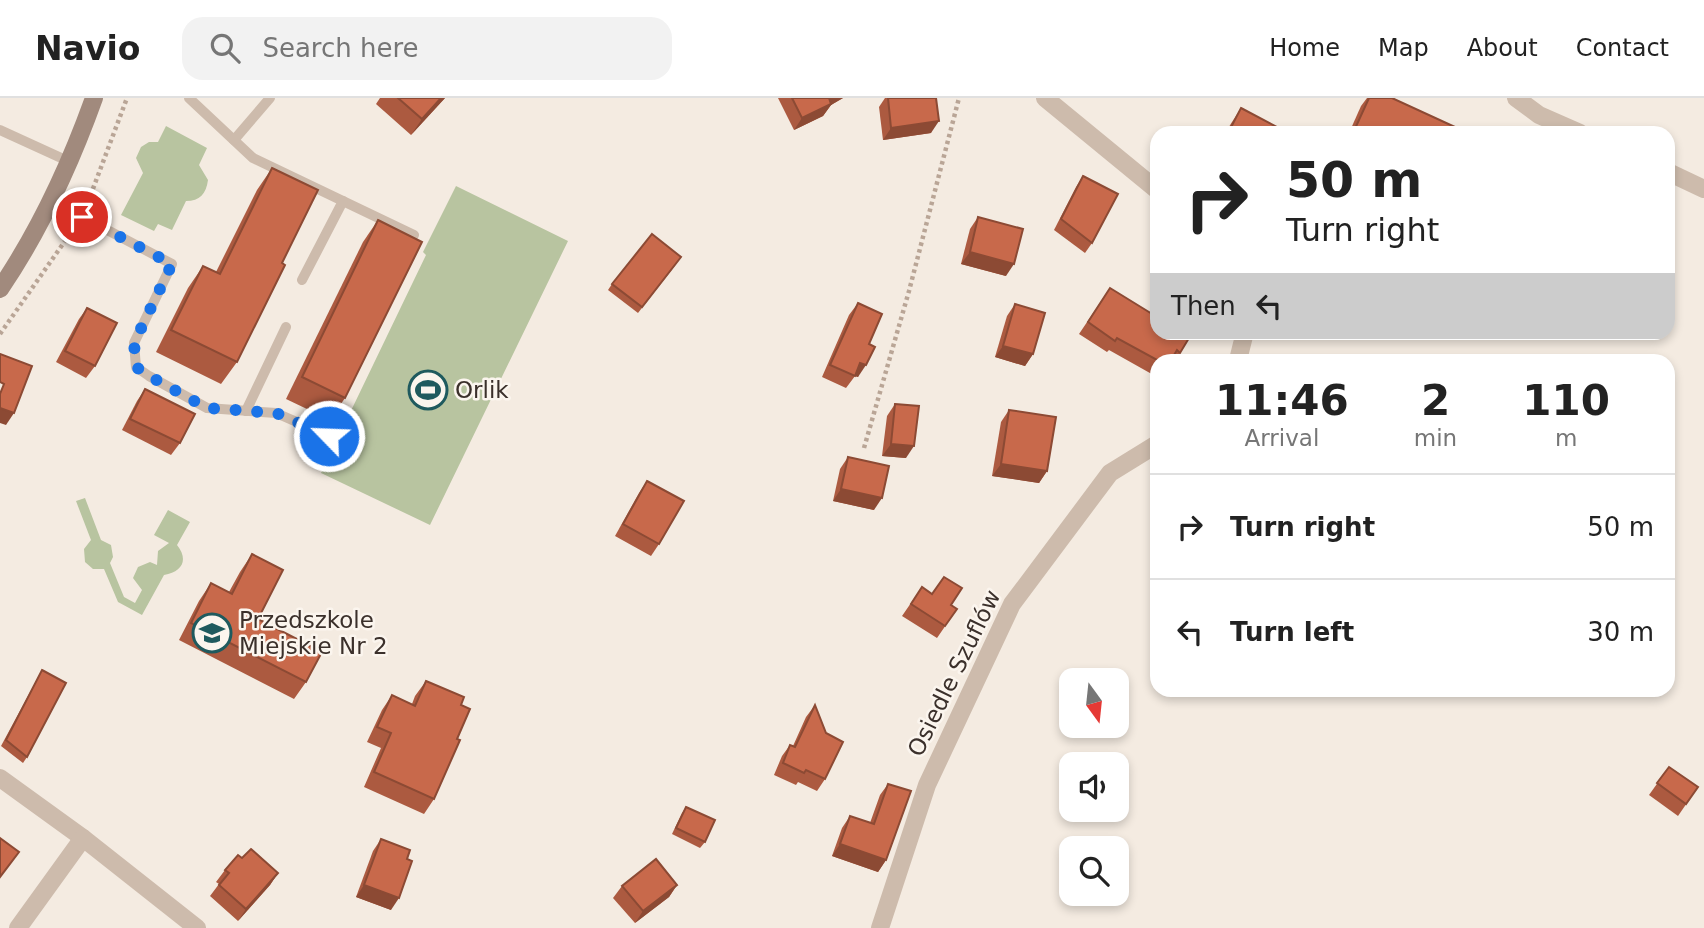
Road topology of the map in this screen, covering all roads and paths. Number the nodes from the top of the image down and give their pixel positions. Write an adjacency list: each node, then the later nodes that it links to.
1 (94, 98): 10 (street)
2 (190, 98): 9 (lane)
3 (270, 98): 9 (lane)
4 (959, 98): 22 (path)
5 (1045, 98): 12 (street)
6 (1516, 98): 7 (street)
7 (1564, 126)
8 (0, 130): 10 (lane)
9 (233, 140): 15 (lane)
10 (70, 162): 14 (street)
11 (1675, 175): 13 (street)
12 (1150, 184)
13 (1704, 188)
14 (52, 201): 18 (street); 20 (lane)
15 (343, 201): 16 (lane); 17 (lane)
16 (414, 235)
17 (302, 280)
18 (0, 289)
19 (286, 327): 20 (lane)
20 (247, 411): 21 (lane)
21 (329, 436)
22 (864, 448)
23 (1150, 448): 28 (street, Osiedle Szuflów)
24 (0, 778): 25 (street)
25 (83, 838): 26 (street); 27 (street)
26 (18, 928)
27 (197, 928)
28 (880, 928)

